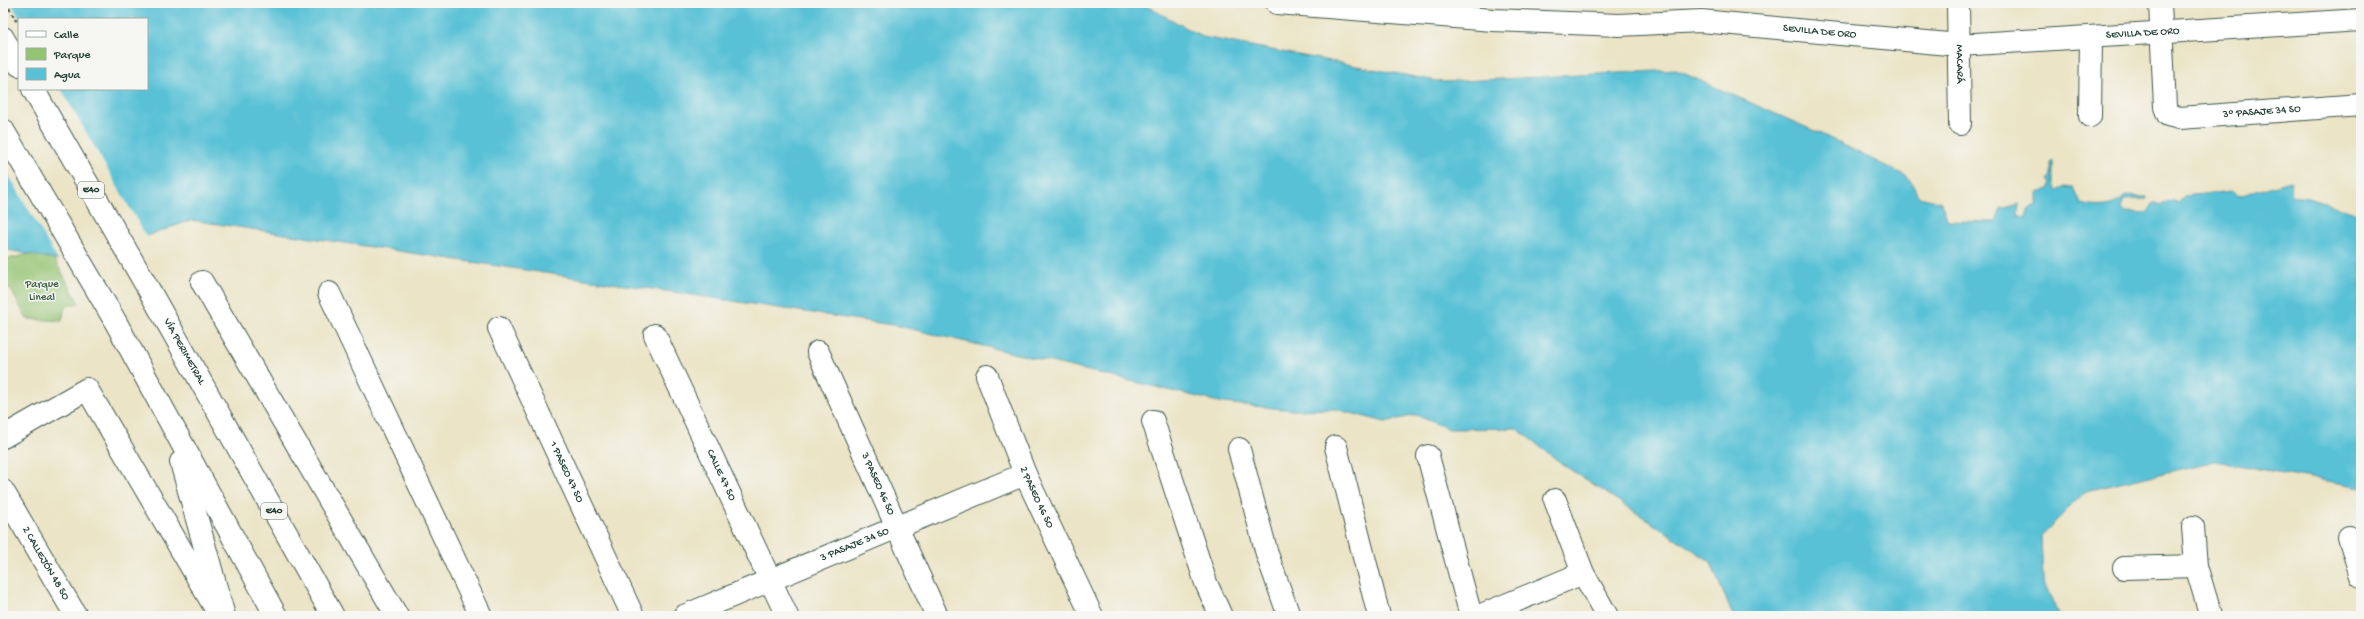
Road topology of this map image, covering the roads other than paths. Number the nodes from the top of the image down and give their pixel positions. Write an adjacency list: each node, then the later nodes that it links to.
1 (1277, 3): 4 (main road, SEVILLA DE ORO)
2 (1958, 3): 10 (main road, MACARÁ)
3 (2160, 3): 7 (main road)
4 (1493, 12): 5 (main road, SEVILLA DE ORO)
5 (1702, 12): 10 (main road, SEVILLA DE ORO)
6 (2361, 20): 7 (main road, SEVILLA DE ORO)
7 (2161, 34): 8 (main road, SEVILLA DE ORO); 13 (main road, 3° PASAJE 34 SO)
8 (2090, 37): 10 (main road, SEVILLA DE ORO); 14 (main road)
9 (3, 38): 11 (main road)
10 (1959, 45): 15 (main road, MACARÁ)
11 (18, 63)
12 (34, 90): 45 (main road, VÍA PERIMETRAL / E40)
13 (2361, 105)
14 (2090, 116)
15 (1960, 124)
16 (3, 130): 24 (main road)
17 (202, 282): 46 (main road)
18 (329, 294): 47 (main road)
19 (498, 328): 48 (main road, 1 PASEO 47 SO)
20 (656, 335): 39 (main road, CALLE 47 SO)
21 (818, 352): 33 (main road, 3 PASEO 46 SO)
22 (987, 376): 29 (main road, 2 PASEO 46 SO)
23 (1153, 421): 53 (main road)
24 (171, 426): 43 (main road); 44 (main road)
25 (3, 437): 42 (main road)
26 (1336, 446): 55 (main road)
27 (1239, 449): 54 (main road)
28 (1428, 456): 56 (main road)
29 (1025, 474): 33 (main road, 3 PASAJE 34 SO); 52 (main road, 2 PASEO 46 SO)
30 (3, 491): 41 (main road, 2 CALLEJÓN 48 SO)
31 (1554, 500): 37 (main road)
32 (2193, 527): 35 (main road)
33 (896, 528): 39 (main road, 3 PASAJE 34 SO); 51 (main road, 3 PASEO 46 SO)
34 (2349, 537): 38 (main road)
35 (2196, 566): 36 (main road); 59 (main road)
36 (2124, 568)
37 (1583, 573): 40 (main road); 58 (main road)
38 (2361, 576)
39 (770, 580): 49 (main road, 3 PASAJE 34 SO); 50 (main road, CALLE 47 SO)
40 (1517, 609): 57 (main road)
41 (76, 616)
42 (220, 616)
43 (224, 616)
44 (276, 616)
45 (333, 616)
46 (397, 616)
47 (481, 616)
48 (633, 616)
49 (684, 616)
50 (787, 616)
51 (937, 616)
52 (1092, 616)
53 (1221, 616)
54 (1289, 616)
55 (1379, 616)
56 (1471, 616)
57 (1479, 616)
58 (1607, 616)
59 (2211, 616)

